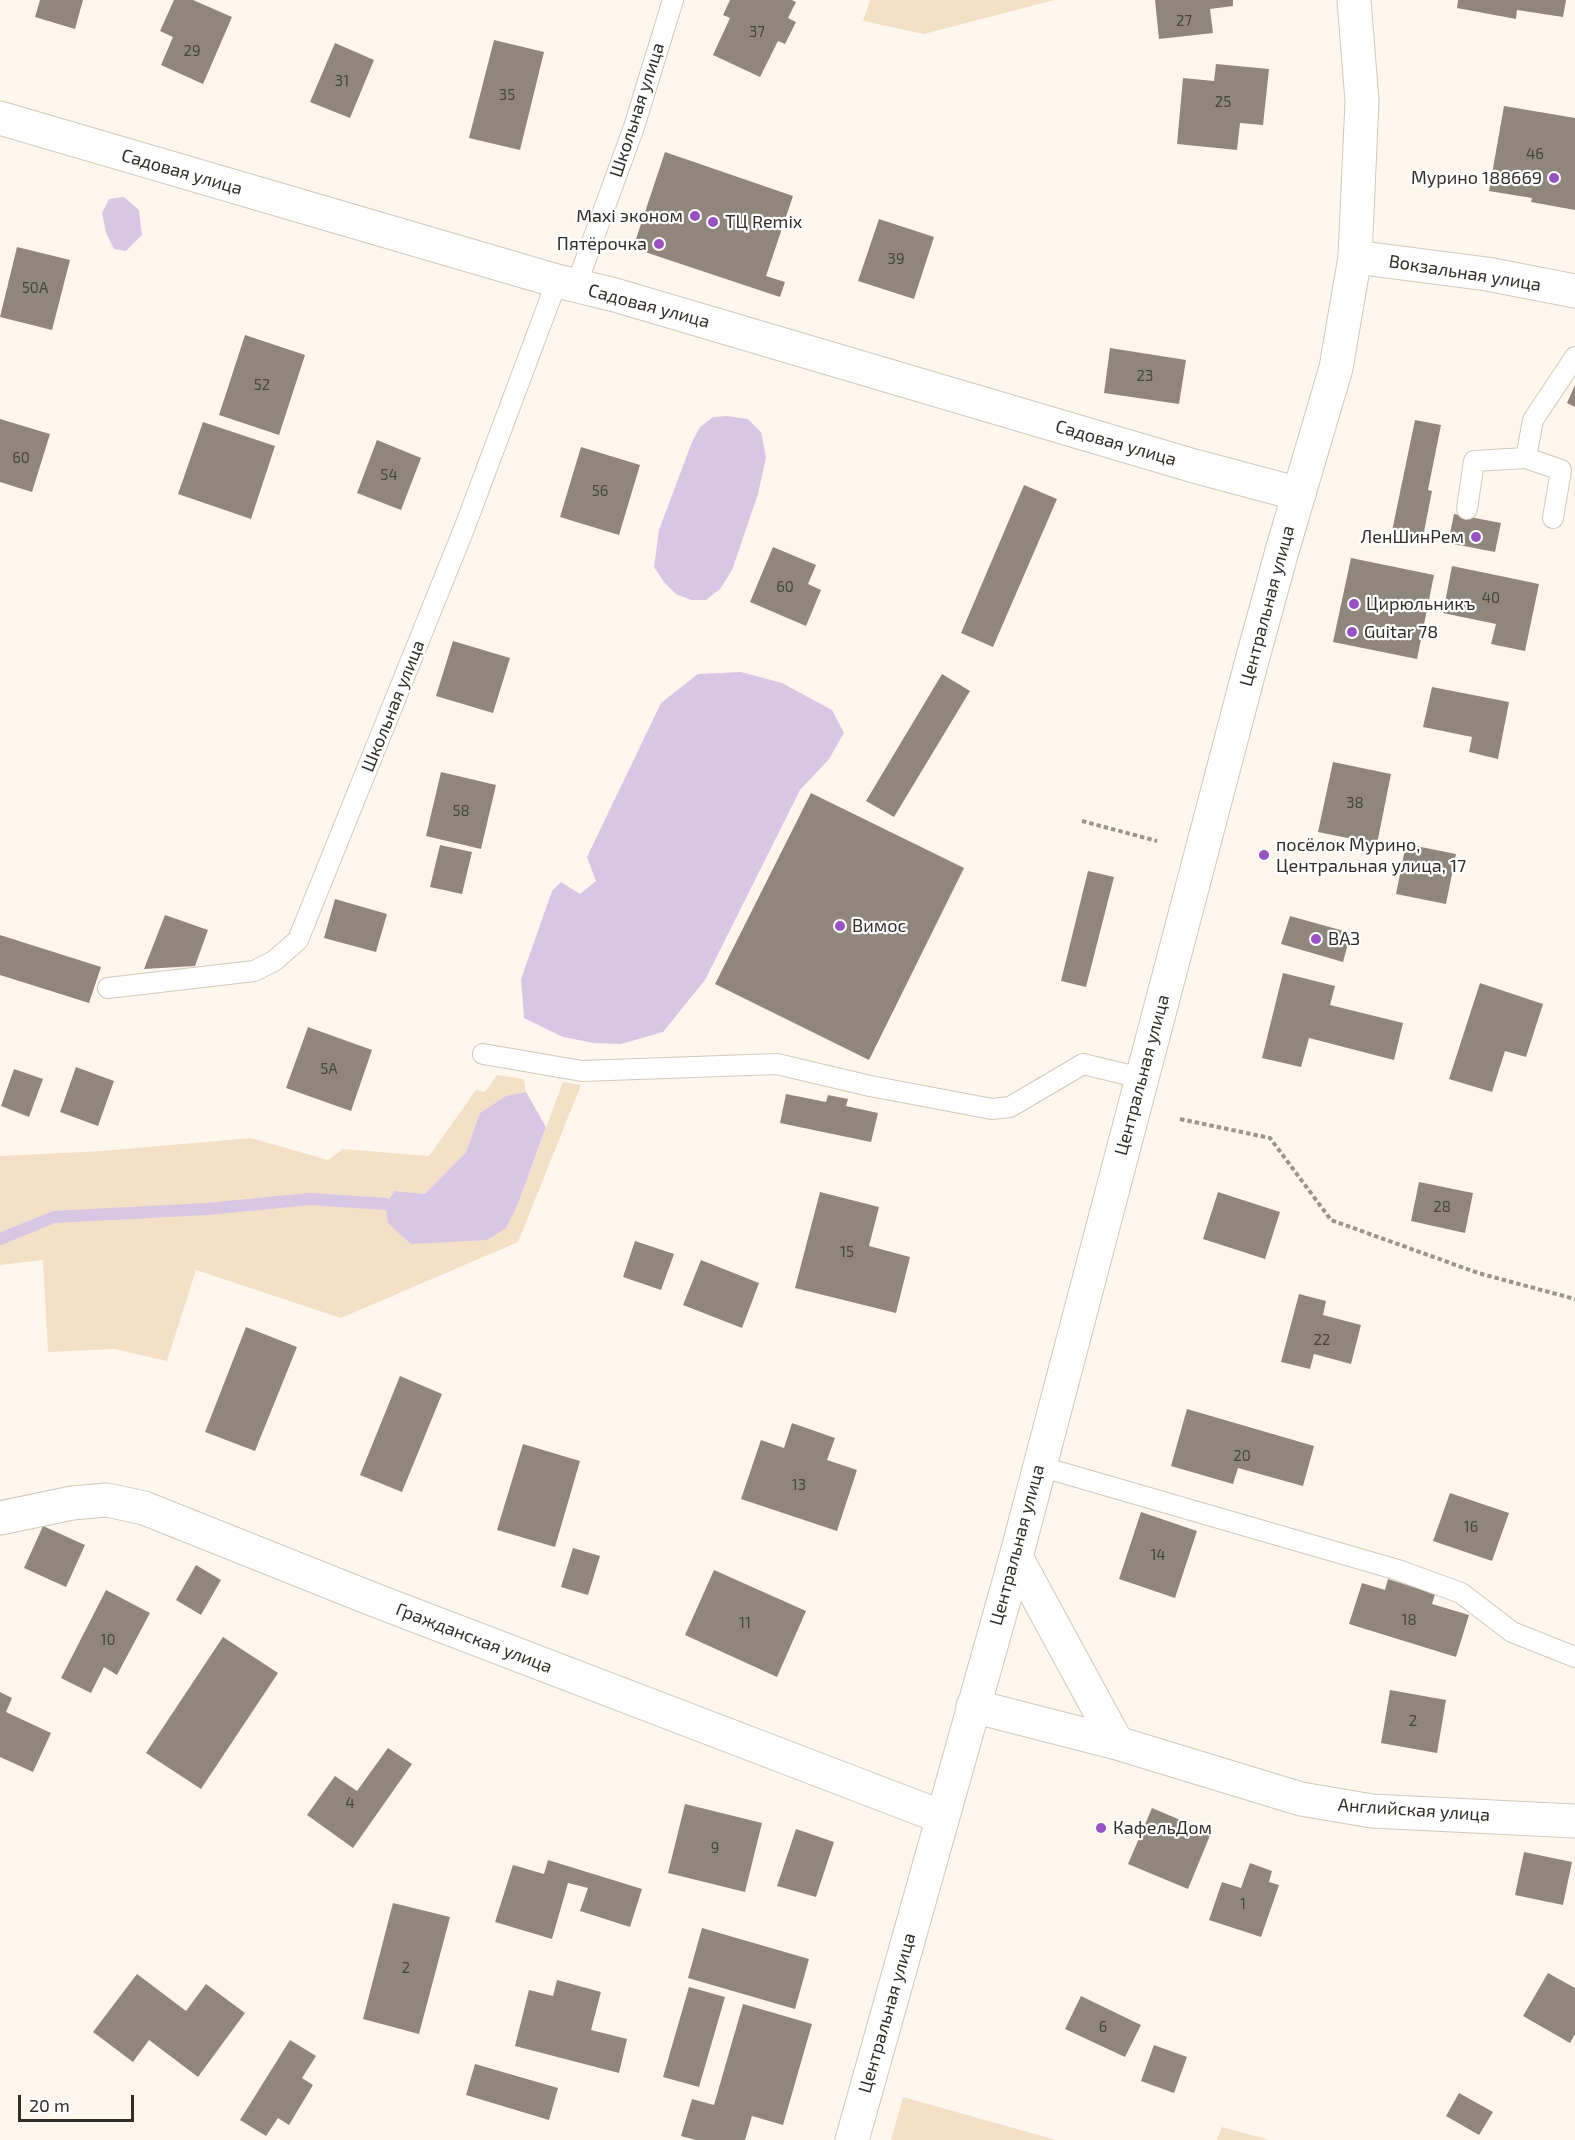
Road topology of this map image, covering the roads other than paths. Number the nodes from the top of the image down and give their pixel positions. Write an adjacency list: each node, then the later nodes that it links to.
1 (673, 0): 5 (lane, Школьная улица)
2 (1354, 0): 4 (street, Центральная улица)
3 (0, 118): 5 (street, Садовая улица)
4 (1355, 257): 6 (street, Вокзальная улица); 9 (street, Центральная улица)
5 (566, 284): 9 (street, Садовая улица); 12 (lane, Школьная улица)
6 (1575, 291)
7 (1575, 357): 8 (lane)
8 (1526, 458): 10 (lane); 11 (lane)
9 (1299, 494): 14 (street, Центральная улица)
10 (1467, 509)
11 (1553, 518)
12 (108, 988)
13 (483, 1054): 14 (lane)
14 (1141, 1078): 15 (street, Центральная улица)
15 (1039, 1466): 17 (street, Центральная улица); 18 (lane)
16 (0, 1518): 21 (street, Гражданская улица)
17 (1016, 1557): 19 (street, Центральная улица); 20 (street)
18 (1575, 1657)
19 (973, 1706): 20 (street, Английская улица); 21 (street, Центральная улица)
20 (1117, 1743): 22 (street, Английская улица)
21 (942, 1817): 23 (street, Центральная улица)
22 (1575, 1821)
23 (852, 2140)

